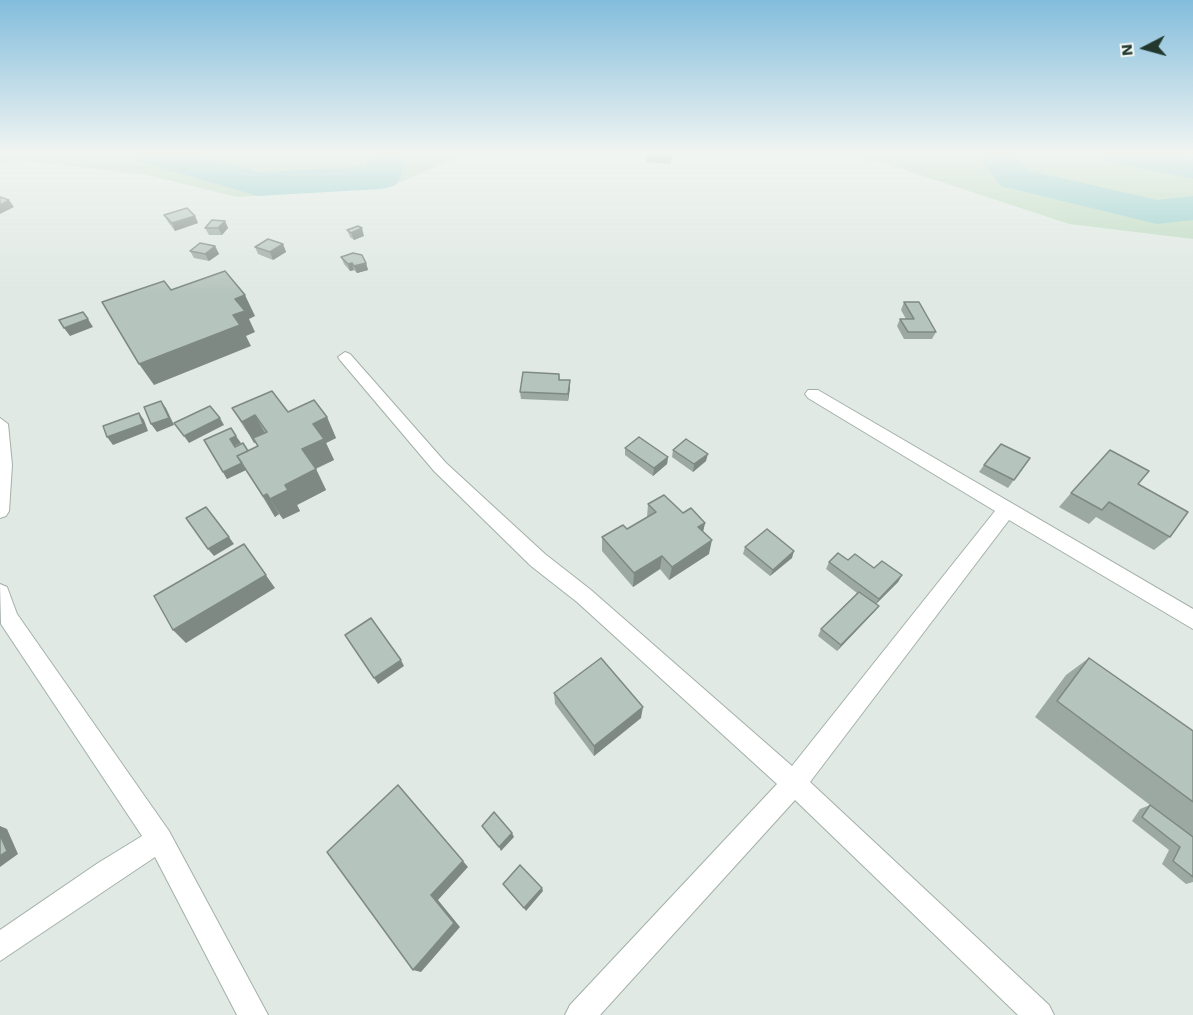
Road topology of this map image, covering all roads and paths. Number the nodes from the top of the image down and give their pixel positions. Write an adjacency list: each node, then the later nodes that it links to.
1 (345, 357): 8 (street)
2 (813, 394): 4 (street)
3 (0, 424): 5 (street)
4 (1007, 509): 7 (street); 8 (street)
5 (0, 511)
6 (0, 593): 9 (street)
7 (1193, 620)
8 (794, 783): 12 (street); 13 (street)
9 (160, 840): 10 (street); 11 (street)
10 (0, 947)
11 (253, 1015)
12 (580, 1015)
13 (1039, 1015)

